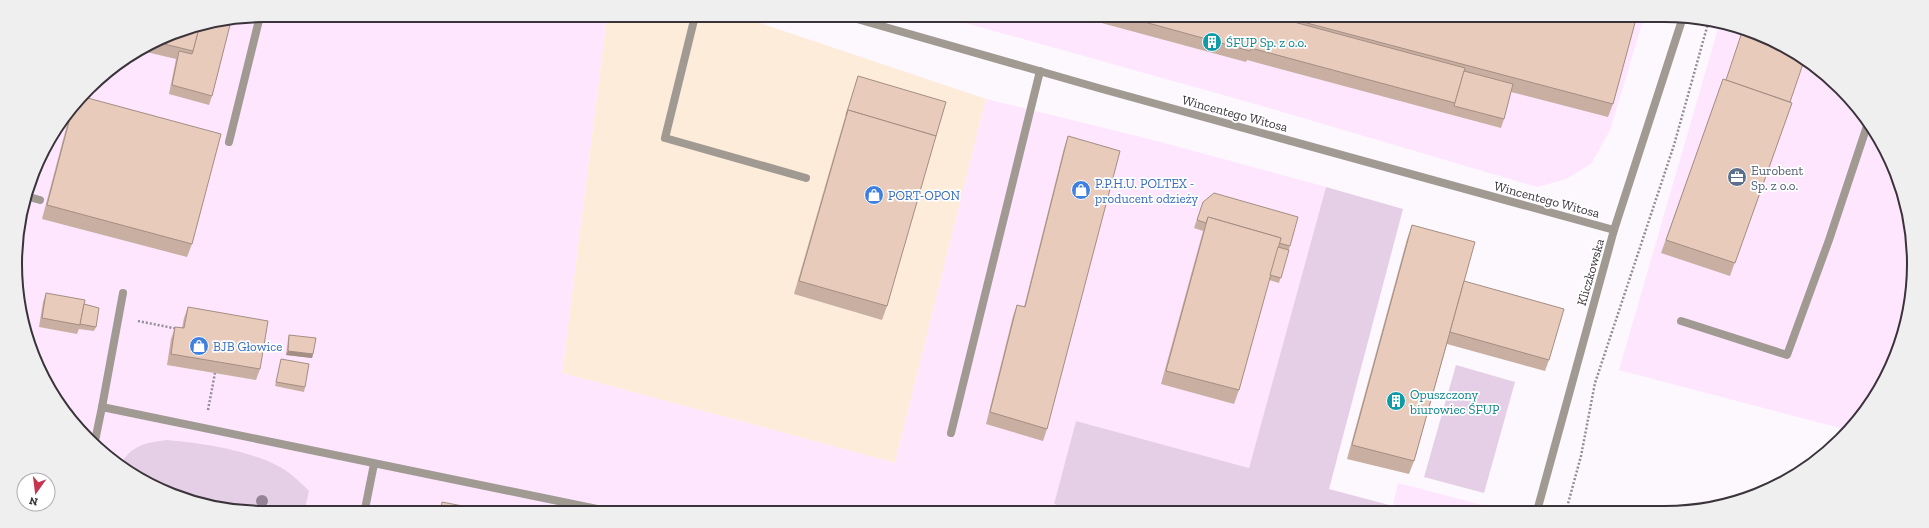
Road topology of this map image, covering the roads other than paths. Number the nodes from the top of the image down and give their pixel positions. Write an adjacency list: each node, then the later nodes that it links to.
1 (258, 22): 7 (street)
2 (694, 22): 8 (street)
3 (868, 22): 5 (street, Wincentego Witosa)
4 (1681, 23): 11 (street, Kliczkowska)
5 (1040, 71): 11 (street, Wincentego Witosa); 15 (street)
6 (1866, 130): 13 (street)
7 (228, 142)
8 (806, 178)
9 (31, 198): 10 (street)
10 (40, 200)
11 (1614, 230): 20 (street, Kliczkowska)
12 (123, 293): 14 (street)
13 (1681, 321)
14 (102, 407): 16 (street); 17 (street)
15 (951, 433)
16 (96, 438)
17 (374, 464): 18 (street); 19 (street)
18 (365, 506)
19 (583, 506)
20 (1538, 506)

